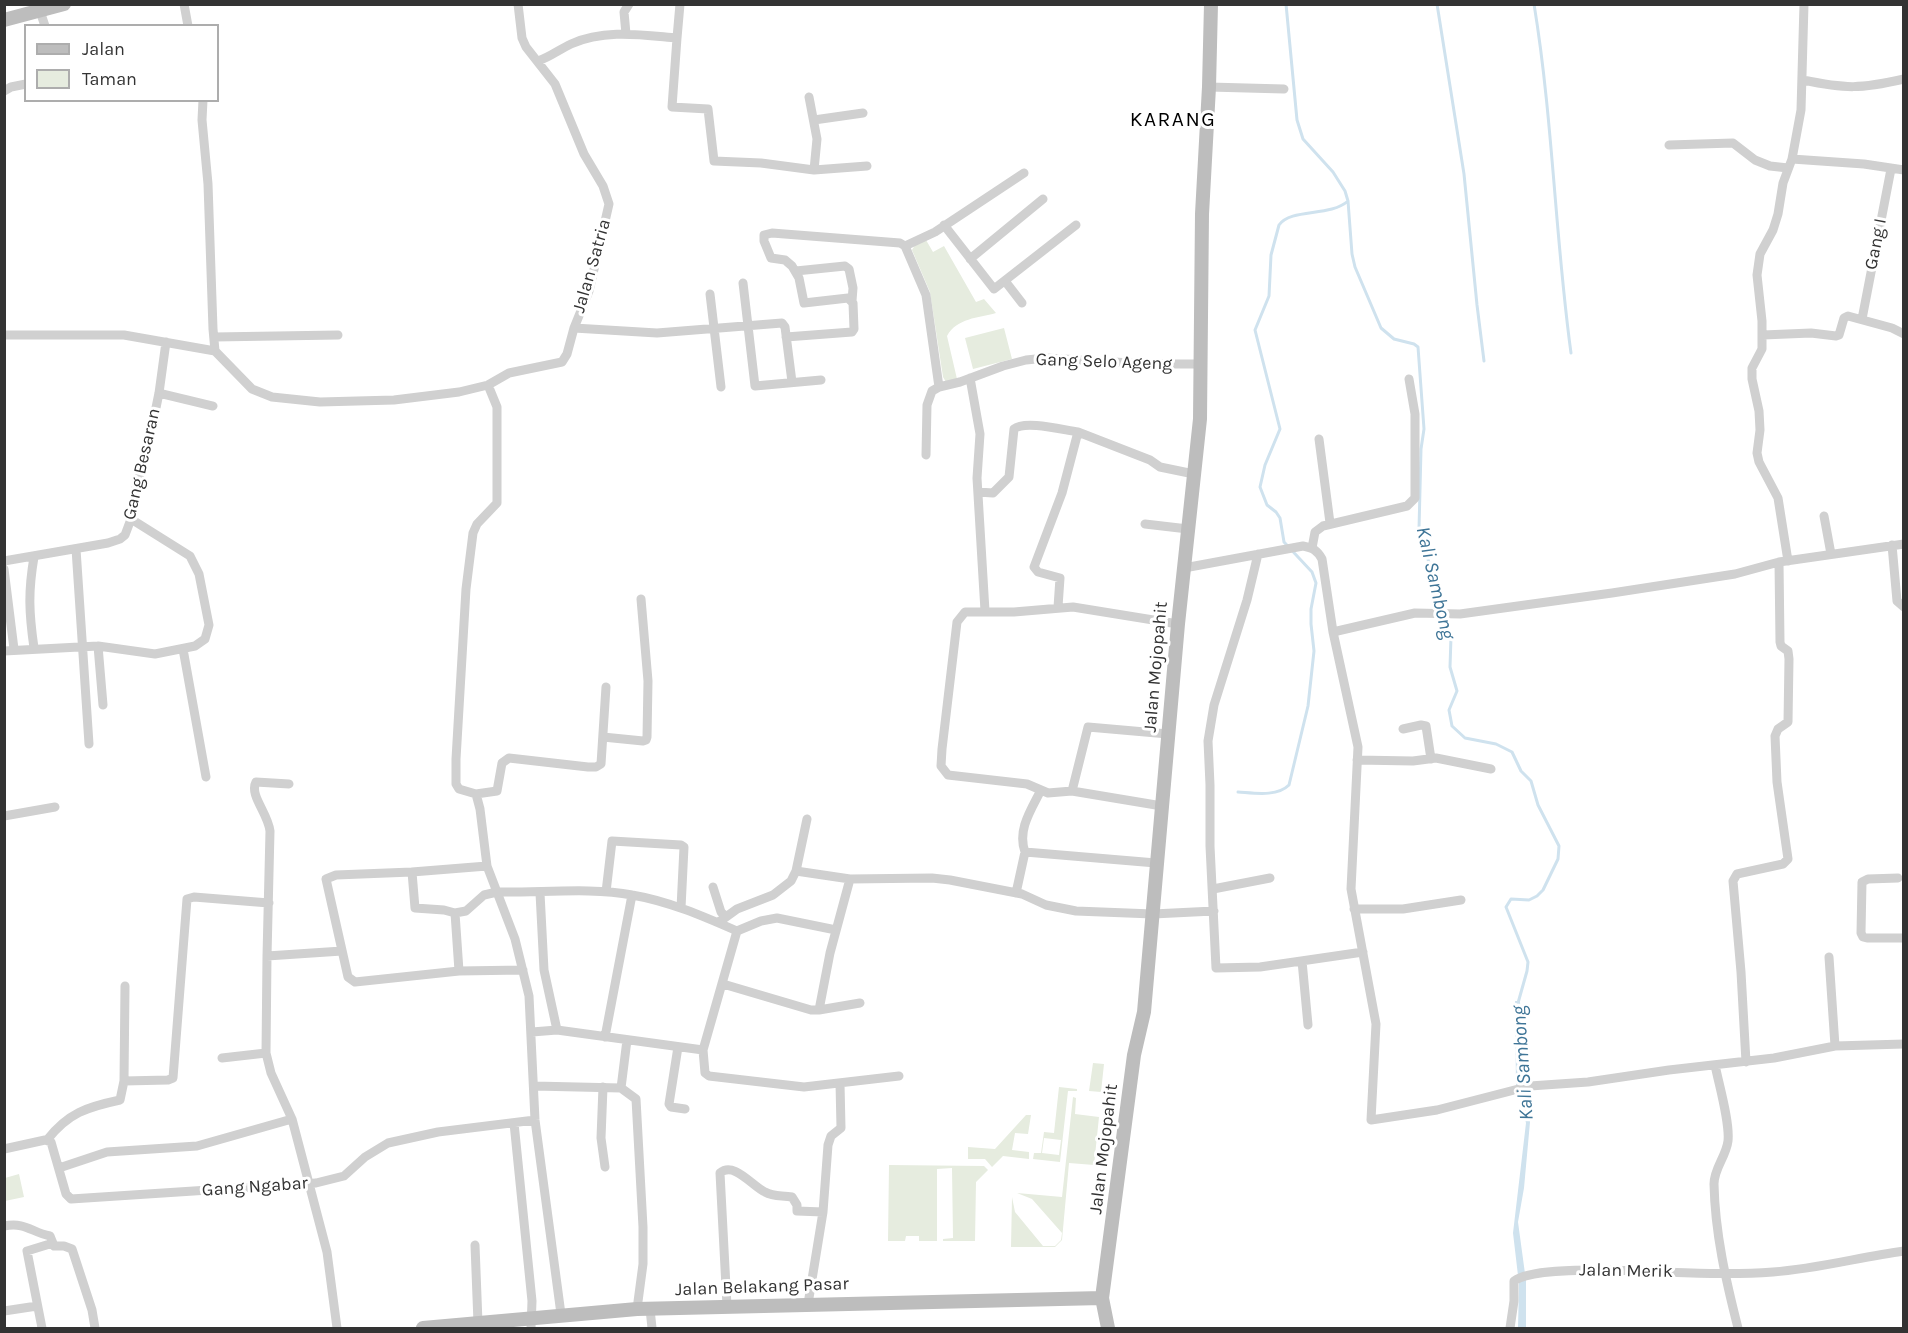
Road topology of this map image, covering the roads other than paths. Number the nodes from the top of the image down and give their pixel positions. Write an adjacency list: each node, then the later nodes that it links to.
1 (64, 4): 8 (street)
2 (184, 4): 10 (street)
3 (518, 4): 13 (street, Jalan Satria)
4 (629, 4): 11 (street)
5 (680, 4): 12 (street)
6 (1211, 4): 18 (street, Jalan Mojopahit)
7 (1804, 4): 15 (street)
8 (41, 14): 9 (street)
9 (4, 20)
10 (188, 24)
11 (626, 34): 12 (street); 13 (street)
12 (677, 38): 28 (street)
13 (538, 61): 44 (street, Jalan Satria)
14 (1904, 79): 15 (street)
15 (1803, 80): 25 (street)
16 (24, 84): 17 (street)
17 (6, 87)
18 (1209, 87): 19 (street); 54 (street, Jalan Mojopahit)
19 (1284, 89)
20 (809, 97): 23 (street)
21 (202, 102): 50 (street)
22 (862, 113): 23 (street)
23 (813, 120): 28 (street)
24 (1669, 145): 25 (street)
25 (1790, 163): 27 (street); 49 (street)
26 (867, 166): 28 (street)
27 (1891, 169): 29 (street); 42 (street, Gang I)
28 (814, 170)
29 (1904, 170)
30 (1024, 173): 32 (street)
31 (1043, 199): 35 (street)
32 (944, 225): 34 (street); 35 (street)
33 (1076, 225): 37 (street)
34 (905, 246): 36 (street); 61 (street)
35 (970, 259): 37 (street)
36 (796, 271): 40 (street); 40 (street)
37 (1005, 281): 41 (street)
38 (743, 283): 43 (street)
39 (710, 294): 45 (street)
40 (852, 301): 51 (street)
41 (1022, 303)
42 (1862, 319): 47 (street); 49 (street)
43 (749, 326): 45 (street); 51 (street); 58 (street)
44 (574, 328): 45 (street); 59 (street, Jalan Satria)
45 (716, 329): 60 (street)
46 (338, 334): 50 (street)
47 (1904, 334)
48 (4, 335): 52 (street)
49 (1763, 335): 82 (street)
50 (214, 337): 53 (street)
51 (786, 337): 58 (street)
52 (166, 342): 53 (street); 62 (street, Gang Besaran)
53 (215, 351): 59 (street)
54 (1202, 364): 55 (street, Gang Selo Ageng); 67 (street, Jalan Mojopahit)
55 (970, 378): 61 (street, Gang Selo Ageng); 68 (street)
56 (1409, 379): 71 (street)
57 (820, 380): 58 (street)
58 (792, 382)
59 (488, 385): 109 (street)
60 (721, 387)
61 (939, 387): 66 (street)
62 (159, 393): 63 (street); 70 (street, Gang Besaran)
63 (213, 406)
64 (1078, 432): 67 (street); 68 (street); 86 (street)
65 (1319, 439): 71 (street)
66 (926, 455)
67 (1194, 474): 73 (street, Jalan Mojopahit)
68 (978, 492): 88 (street)
69 (1824, 516): 79 (street)
70 (131, 519): 77 (street, Gang Besaran); 94 (street)
71 (1330, 523): 76 (street)
72 (1145, 524): 73 (street)
73 (1188, 529): 83 (street, Jalan Mojopahit)
74 (1904, 544): 75 (street)
75 (1892, 545): 79 (street); 87 (street)
76 (1308, 547): 78 (street); 90 (street)
77 (76, 549): 80 (street, Gang Besaran); 91 (street)
78 (1258, 554): 83 (street); 123 (street)
79 (1831, 554): 82 (street)
80 (34, 557): 81 (street, Gang Besaran); 93 (street)
81 (4, 561)
82 (1783, 562): 90 (street); 162 (street)
83 (1184, 568): 89 (street, Jalan Mojopahit)
84 (4, 569): 95 (street)
85 (641, 599): 100 (street)
86 (1058, 607): 88 (street); 89 (street)
87 (1904, 607)
88 (985, 611): 107 (street)
89 (1178, 624): 99 (street, Jalan Mojopahit)
90 (1333, 632): 103 (street)
91 (81, 646): 92 (street); 93 (street); 101 (street)
92 (98, 646): 94 (street); 97 (street)
93 (34, 648): 95 (street)
94 (183, 649): 105 (street)
95 (9, 650)
96 (606, 687): 100 (street)
97 (103, 705)
98 (1403, 729): 102 (street)
99 (1168, 735): 108 (street); 110 (street, Jalan Mojopahit)
100 (603, 736): 109 (street)
101 (89, 744)
102 (1431, 759): 103 (street); 104 (street)
103 (1358, 760): 132 (street)
104 (1491, 769)
105 (207, 777)
106 (289, 784): 130 (street)
107 (1041, 790): 108 (street); 114 (street)
108 (1072, 792): 110 (street)
109 (476, 794): 116 (street)
110 (1162, 806): 115 (street, Jalan Mojopahit)
111 (55, 807): 112 (street)
112 (4, 816)
113 (807, 819): 118 (street)
114 (1025, 852): 115 (street); 127 (street)
115 (1156, 863): 135 (street, Jalan Mojopahit)
116 (487, 866): 117 (street); 124 (street)
117 (412, 872): 134 (street); 140 (street)
118 (796, 872): 121 (street); 136 (street)
119 (1270, 878): 123 (street)
120 (1898, 878): 139 (street)
121 (850, 879): 127 (street); 137 (street)
122 (713, 887): 136 (street)
123 (1213, 889): 133 (street)
124 (497, 892): 126 (street); 134 (street); 145 (street)
125 (606, 892): 126 (street); 128 (street); 131 (street)
126 (540, 893): 152 (street)
127 (1016, 893): 135 (street)
128 (632, 895): 131 (street); 154 (street)
129 (1461, 900): 132 (street)
130 (269, 903): 142 (street); 165 (street)
131 (681, 908): 136 (street)
132 (1354, 909): 141 (street)
133 (1214, 912): 135 (street); 144 (street)
134 (455, 913): 146 (street)
135 (1153, 914): 185 (street, Jalan Mojopahit)
136 (722, 919): 138 (street)
137 (836, 930): 138 (street); 150 (street)
138 (736, 931): 147 (street)
139 (1904, 938)
140 (342, 951): 142 (street); 146 (street)
141 (1363, 952): 144 (street); 163 (street)
142 (267, 956): 160 (street)
143 (1829, 957): 157 (street)
144 (1302, 961): 151 (street)
145 (523, 970): 146 (street); 153 (street)
146 (459, 971)
147 (723, 984): 150 (street); 159 (street)
148 (125, 986): 165 (street)
149 (860, 1004): 150 (street)
150 (819, 1010)
151 (1308, 1025)
152 (557, 1030): 153 (street); 154 (street)
153 (532, 1032): 167 (street)
154 (605, 1037): 155 (street)
155 (627, 1040): 158 (street); 169 (street)
156 (1904, 1044): 157 (street)
157 (1835, 1046): 162 (street)
158 (678, 1047): 159 (street); 170 (street)
159 (704, 1050): 166 (street)
160 (266, 1053): 161 (street); 171 (street)
161 (222, 1058)
162 (1746, 1062): 163 (street)
163 (1715, 1065): 184 (street)
164 (899, 1076): 166 (street)
165 (124, 1081): 174 (street)
166 (840, 1083): 179 (street)
167 (534, 1086): 168 (street); 172 (street)
168 (603, 1087): 169 (street); 176 (street)
169 (621, 1088): 189 (street)
170 (685, 1109)
171 (292, 1119): 177 (street); 178 (street)
172 (535, 1120): 173 (street, Gang Ngabar); 191 (street)
173 (514, 1123): 178 (street, Gang Ngabar); 193 (street)
174 (47, 1140): 175 (street); 177 (street, Gang Ngabar)
175 (4, 1149)
176 (605, 1167)
177 (59, 1168): 178 (street, Gang Ngabar)
178 (310, 1183): 196 (street)
179 (823, 1212): 186 (street); 188 (street)
180 (4, 1226): 181 (street)
181 (53, 1243): 187 (street); 195 (street)
182 (475, 1245): 192 (street)
183 (1904, 1251): 184 (street, Jalan Merik)
184 (1724, 1274): 200 (street, Jalan Merik); 201 (street)
185 (1102, 1298): 186 (street, Jalan Belakang Pasar); 199 (street, Jalan Mojopahit)
186 (808, 1304): 188 (street, Jalan Belakang Pasar)
187 (37, 1306): 190 (street); 194 (street)
188 (727, 1306): 189 (street, Jalan Belakang Pasar)
189 (643, 1309): 191 (street, Jalan Belakang Pasar); 198 (street)
190 (4, 1311)
191 (561, 1314): 193 (street, Jalan Belakang Pasar)
192 (478, 1323): 193 (street, Jalan Belakang Pasar); 197 (street, Jalan Belakang Pasar)
193 (531, 1323)
194 (42, 1329)
195 (95, 1329)
196 (337, 1329)
197 (423, 1329)
198 (652, 1329)
199 (1108, 1329)
200 (1510, 1329)
201 (1738, 1329)

